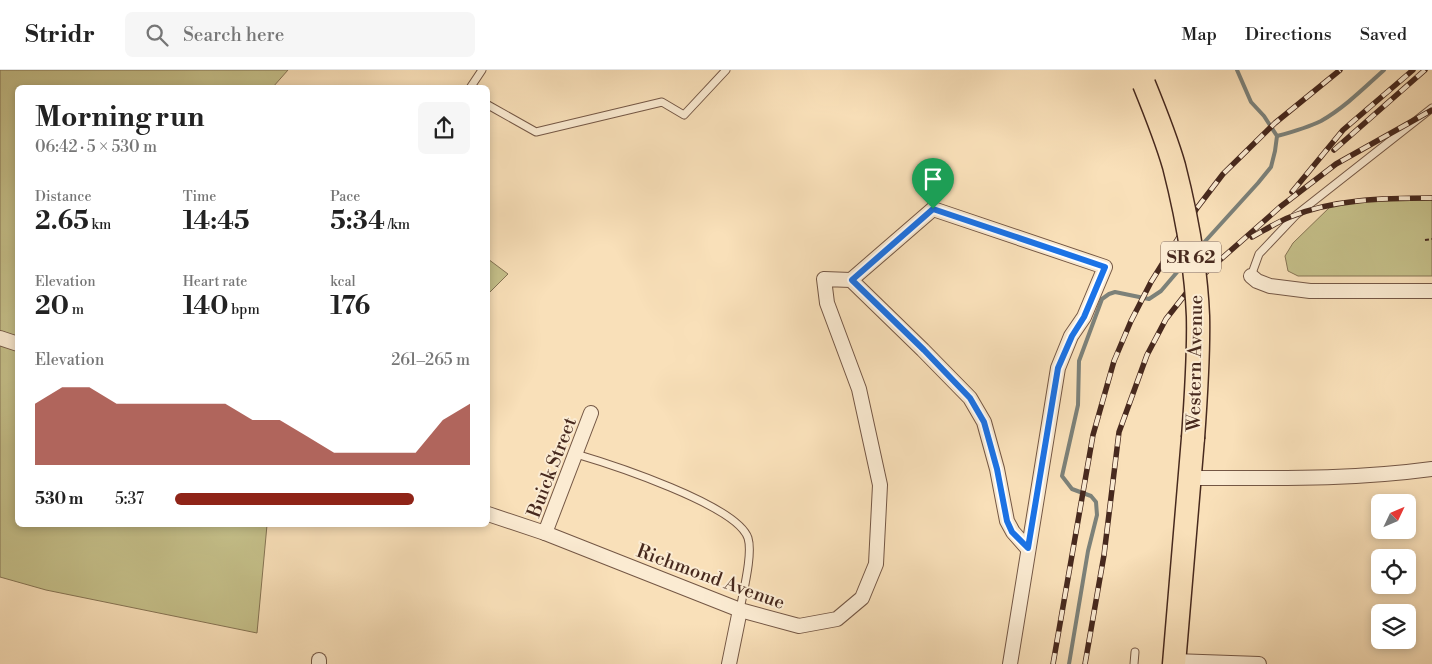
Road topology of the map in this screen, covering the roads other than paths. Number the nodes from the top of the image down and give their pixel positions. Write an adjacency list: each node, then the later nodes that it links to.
1 (482, 70): 4 (lane)
2 (726, 70): 5 (lane)
3 (1141, 77): 15 (main road, Western Avenue / SR 62, bridge)
4 (472, 85)
5 (490, 106)
6 (1432, 108): 7 (lane)
7 (1251, 276): 9 (street)
8 (852, 280): 18 (street); 18 (street); 19 (street, Richmond Avenue)
9 (1432, 291)
10 (0, 338): 11 (street)
11 (15, 343)
12 (591, 413): 13 (street, Buick Street)
13 (576, 454): 17 (street, Buick Street); 19 (lane)
14 (1432, 469): 15 (street)
15 (1190, 478): 21 (main road, Western Avenue / SR 62)
16 (490, 515): 17 (street, Richmond Avenue)
17 (545, 533): 19 (street, Richmond Avenue)
18 (1028, 548): 23 (street)
19 (740, 610): 22 (street)
20 (1135, 652): 24 (lane)
21 (1174, 663): 25 (street)
22 (729, 664)
23 (1010, 664)
24 (1134, 664)
25 (1259, 664)

